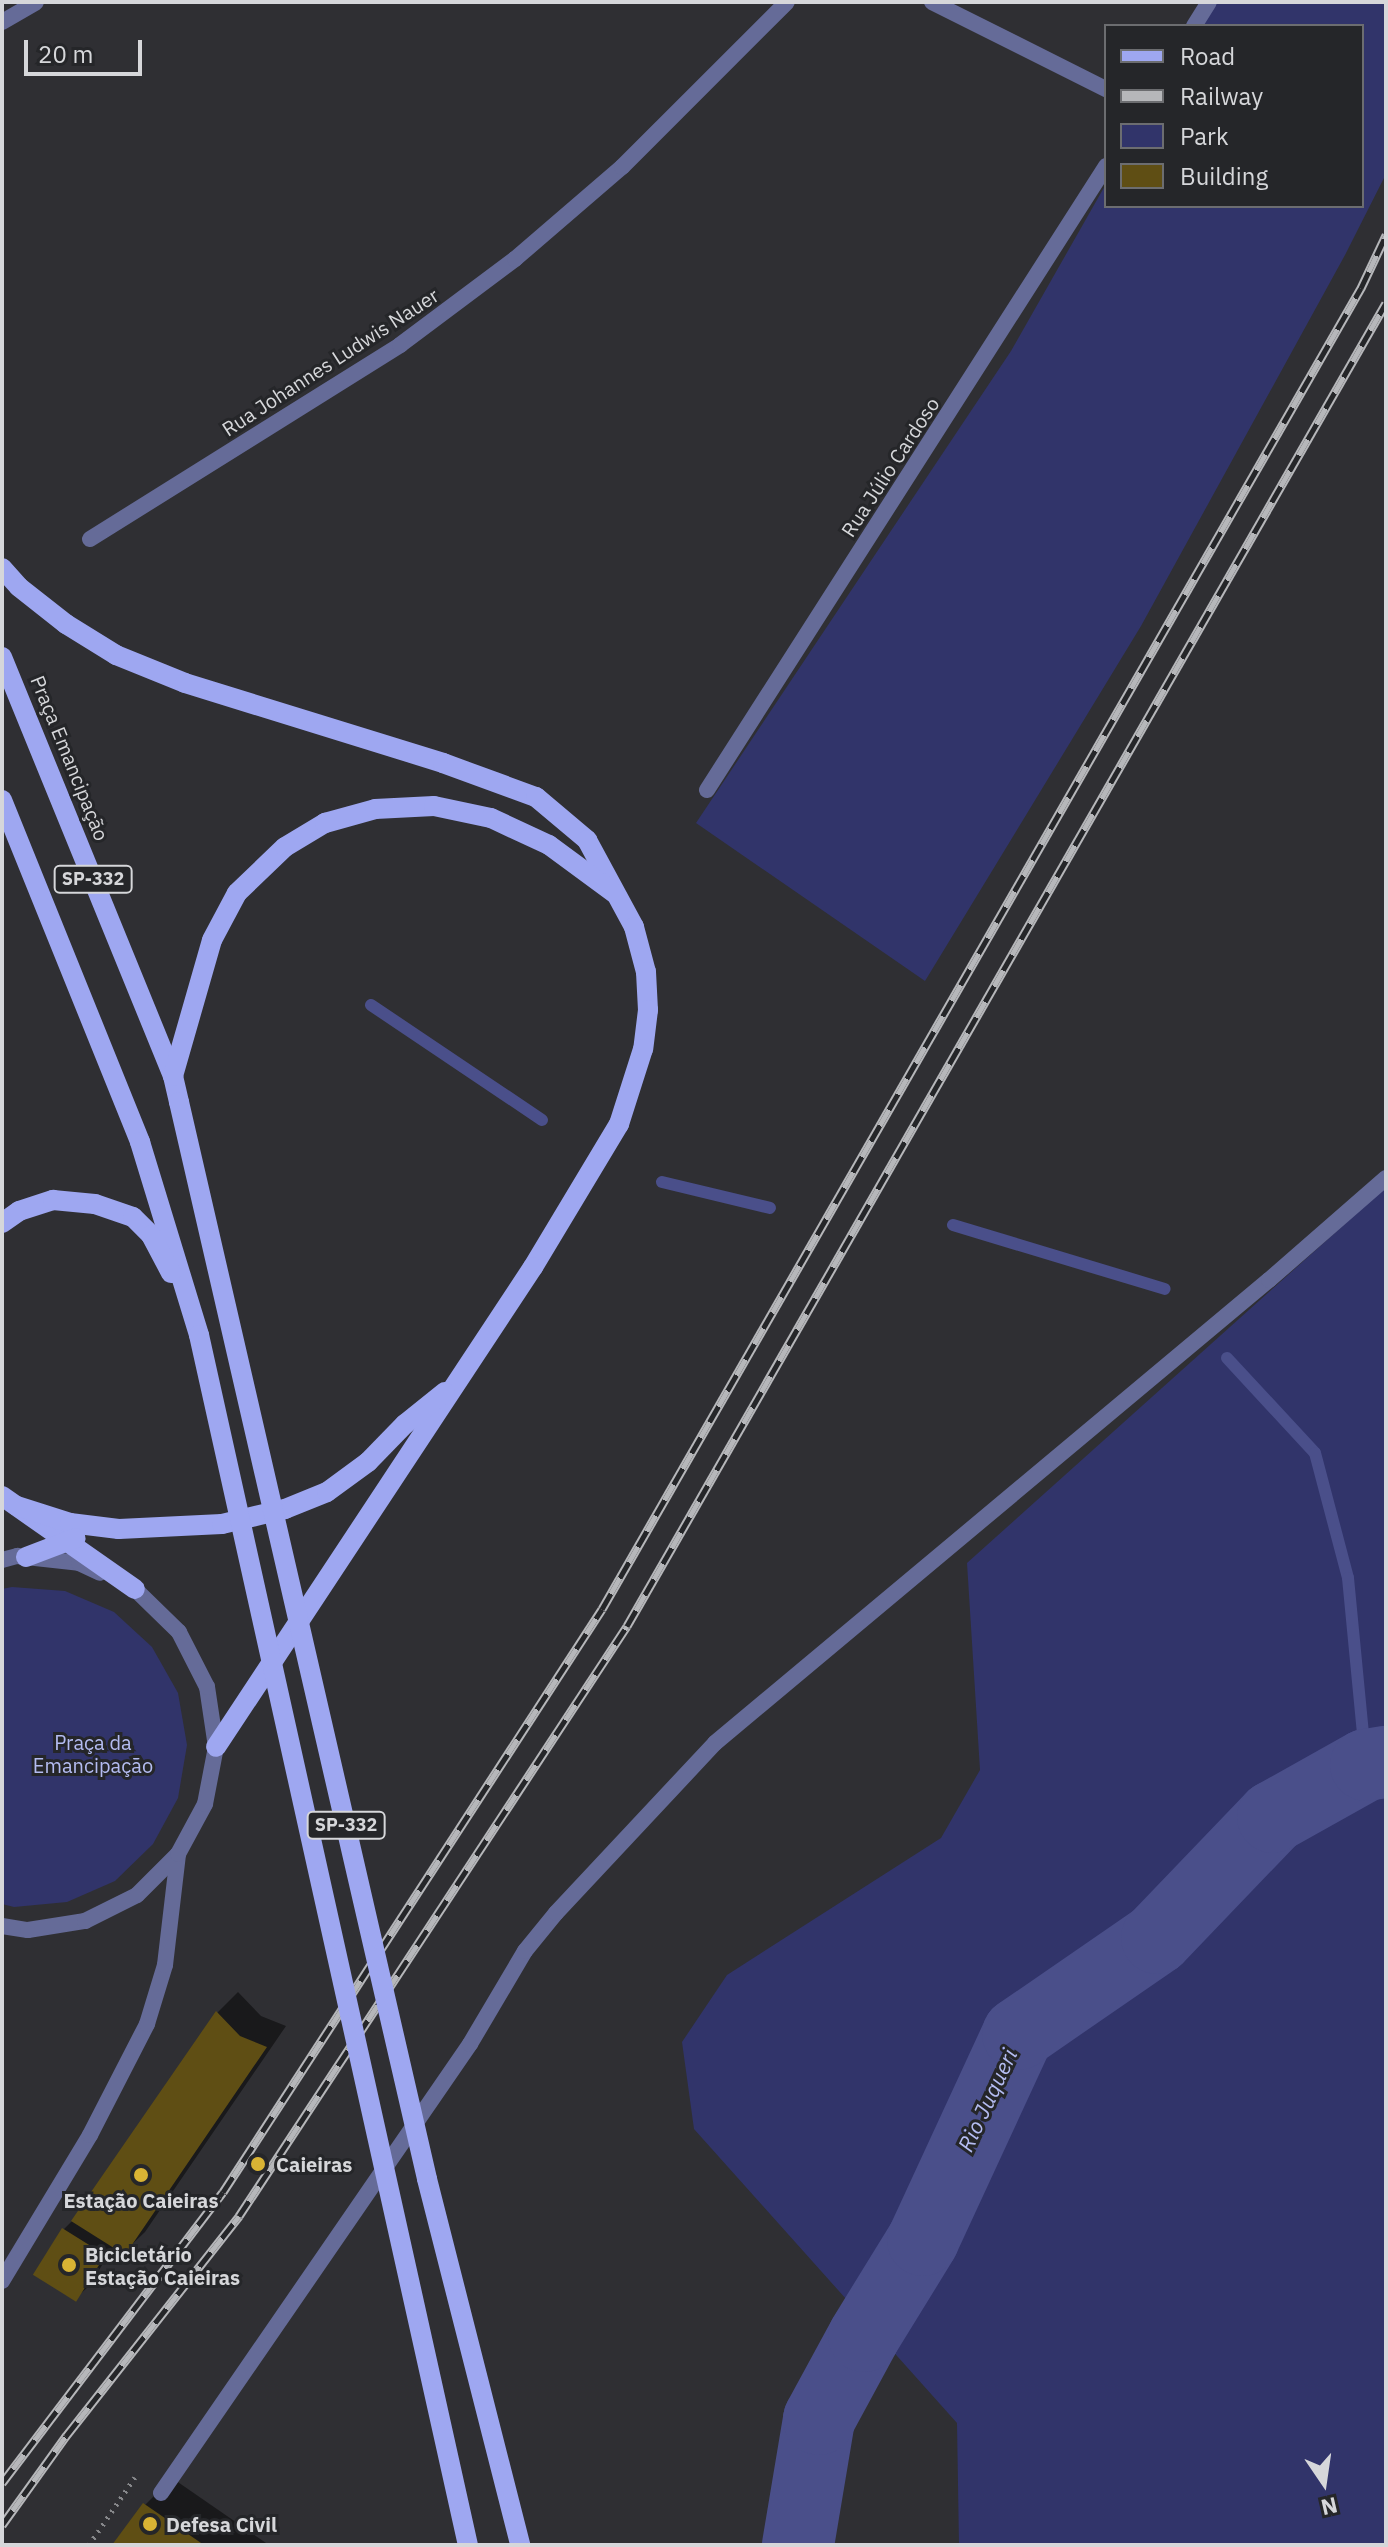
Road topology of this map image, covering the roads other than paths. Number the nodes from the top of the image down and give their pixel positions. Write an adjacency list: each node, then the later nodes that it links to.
1 (36, 2): 5 (street)
2 (787, 2): 9 (street, Rua Johannes Ludwis Nauer)
3 (932, 2): 7 (street)
4 (1209, 2): 6 (street)
5 (2, 22)
6 (1195, 24)
7 (1104, 88)
8 (1104, 169): 12 (street, Rua Júlio Cardoso)
9 (90, 539)
10 (2, 568): 14 (main road)
11 (2, 657): 15 (main road, Praça Emancipação / SP-332)
12 (707, 790)
13 (2, 800): 18 (main road, SP-332)
14 (617, 895): 15 (main road); 19 (main road)
15 (173, 1076): 34 (main road, Praça Emancipação / SP-332, bridge)
16 (1386, 1178): 32 (street)
17 (2, 1223): 18 (main road)
18 (199, 1335): 33 (main road, SP-332, bridge)
19 (461, 1380): 21 (main road); 26 (main road)
20 (9, 1501): 21 (main road); 22 (main road)
21 (119, 1529): 22 (main road)
22 (66, 1541): 23 (main road); 25 (main road)
23 (26, 1557): 24 (street); 25 (street)
24 (2, 1560)
25 (135, 1589): 26 (street)
26 (216, 1747): 27 (street)
27 (178, 1854): 29 (street); 31 (street)
28 (2, 1926): 29 (street)
29 (28, 1930): 30 (street)
30 (2, 1936)
31 (2, 2281)
32 (161, 2493)
33 (468, 2545)
34 (520, 2545)

